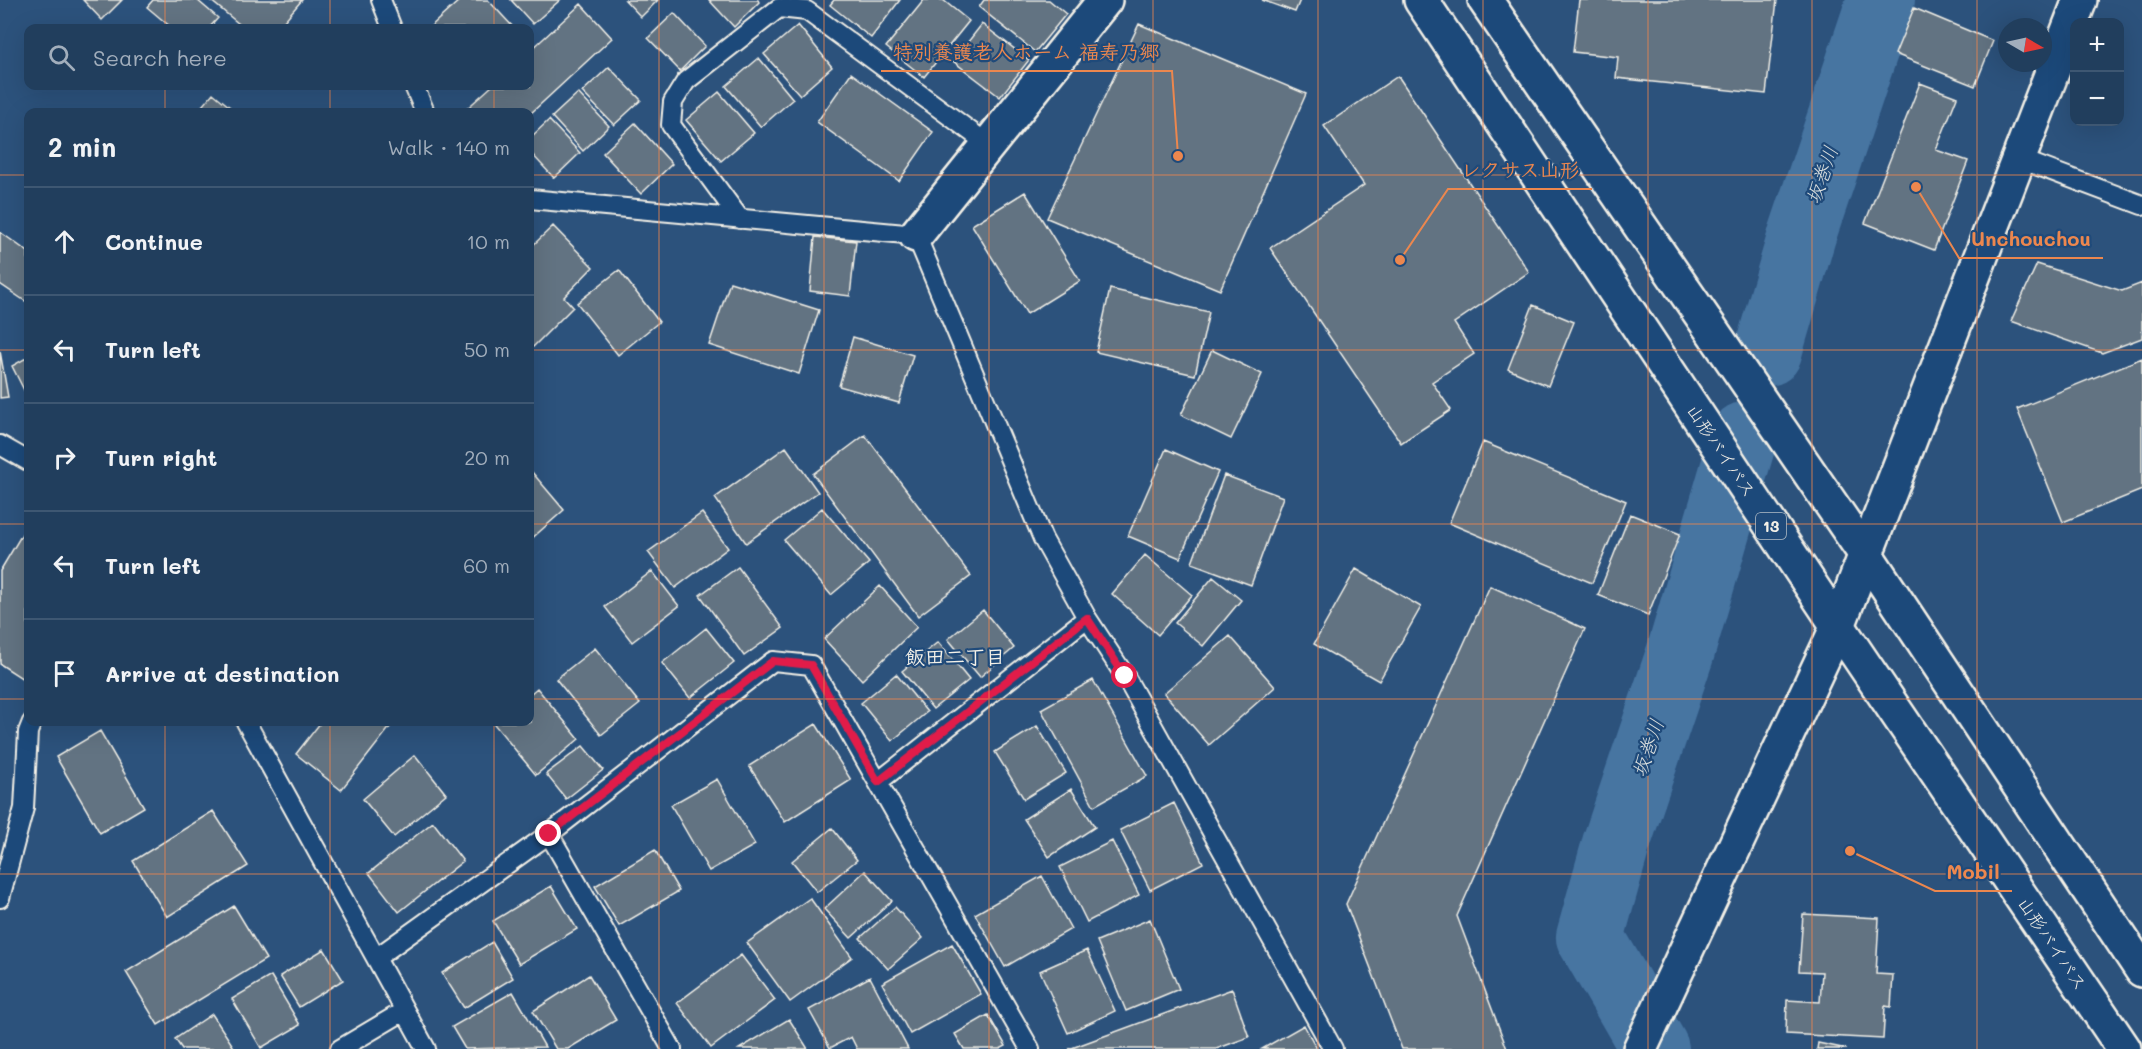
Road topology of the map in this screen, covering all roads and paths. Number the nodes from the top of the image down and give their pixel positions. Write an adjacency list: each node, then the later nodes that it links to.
1 (381, 0): 6 (lane)
2 (1421, 0): 19 (main road, 山形バイパス / 13)
3 (1485, 0): 17 (main road)
4 (2080, 0): 10 (main road)
5 (1103, 1): 9 (main road)
6 (390, 24)
7 (416, 90): 8 (lane)
8 (423, 108)
9 (989, 145): 13 (lane); 14 (main road)
10 (2020, 159): 12 (lane); 17 (main road)
11 (534, 199): 13 (lane)
12 (2142, 205)
13 (740, 219): 14 (lane)
14 (916, 235): 18 (lane)
15 (0, 445): 16 (lane)
16 (24, 458)
17 (1866, 555): 19 (main road); 26 (main road)
18 (1087, 618): 22 (lane); 32 (lane)
19 (1838, 626): 33 (main road); 34 (main road, 山形バイパス / 13)
20 (30, 726): 24 (lane)
21 (248, 726): 25 (lane)
22 (878, 782): 23 (lane); 31 (lane)
23 (549, 834): 25 (lane); 30 (lane)
24 (0, 898)
25 (376, 958): 27 (lane)
26 (2142, 970)
27 (404, 1011): 28 (lane); 29 (lane)
28 (340, 1049)
29 (426, 1049)
30 (672, 1049)
31 (1030, 1049)
32 (1333, 1049)
33 (1640, 1049)
34 (2124, 1049)

